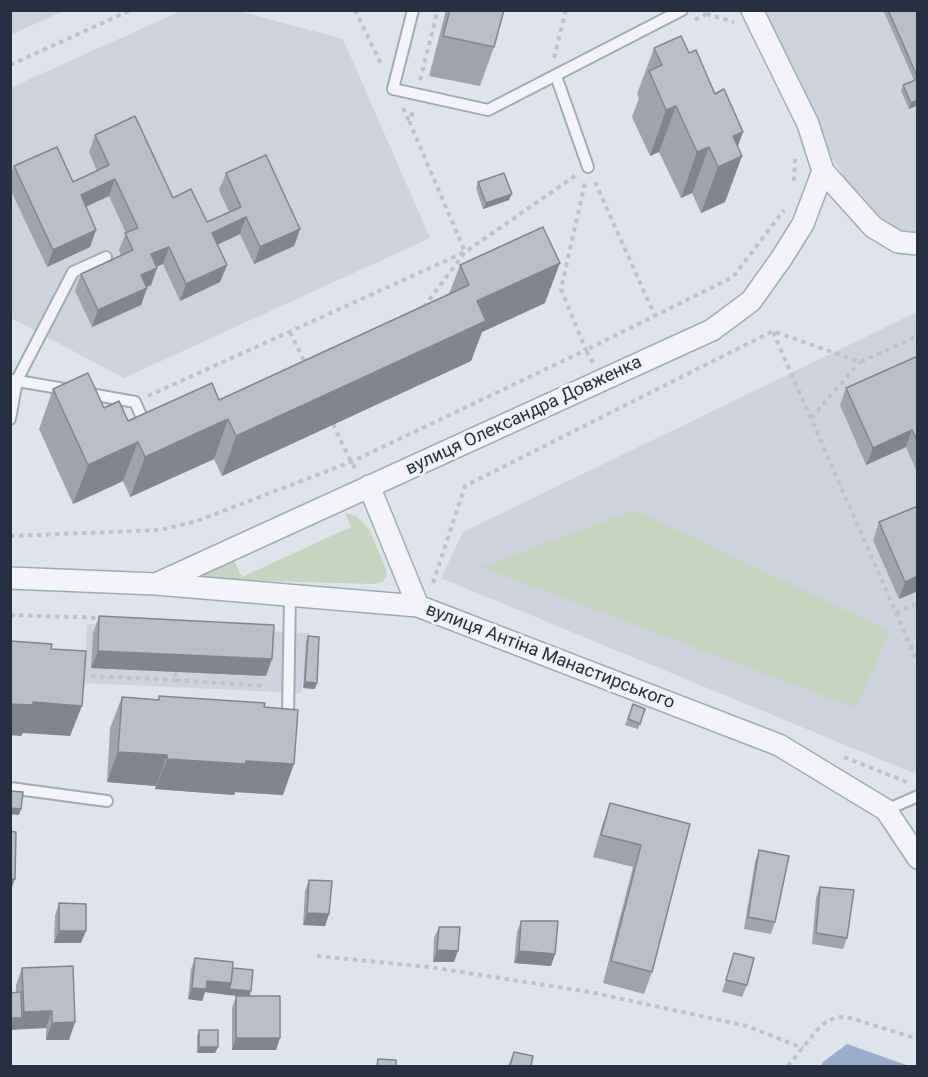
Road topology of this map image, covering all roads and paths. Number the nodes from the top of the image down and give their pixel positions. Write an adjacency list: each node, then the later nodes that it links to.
1 (131, 10): 9 (path)
2 (412, 10): 11 (lane)
3 (438, 10): 11 (path)
4 (566, 10): 10 (path)
5 (682, 10): 10 (lane)
6 (706, 14): 7 (path)
7 (743, 16): 8 (path); 14 (street)
8 (740, 32)
9 (10, 65)
10 (554, 71): 11 (lane); 13 (lane)
11 (417, 94): 18 (path)
12 (795, 154): 15 (path)
13 (588, 167): 18 (path); 21 (path); 25 (path)
14 (823, 171): 17 (street); 35 (street, вулиця Олександра Довженка)
15 (792, 191)
16 (791, 201): 21 (path)
17 (918, 244)
18 (465, 252): 20 (path); 23 (path)
19 (106, 257): 28 (lane)
20 (420, 313)
21 (655, 315): 25 (path)
22 (772, 331): 27 (path); 30 (path); 39 (path)
23 (290, 332): 26 (path); 29 (path)
24 (918, 336): 27 (path)
25 (586, 350): 34 (path)
26 (316, 362)
27 (860, 362): 30 (path)
28 (14, 380): 29 (lane); 31 (lane)
29 (135, 402): 32 (lane)
30 (811, 418): 43 (path)
31 (10, 419)
32 (144, 422)
33 (333, 424): 34 (path)
34 (351, 462): 36 (path)
35 (369, 486): 38 (street, вулиця Олександра Довженка); 42 (street)
36 (10, 536)
37 (10, 578): 38 (street, вулиця Антіна Манастирського)
38 (156, 584): 40 (street, вулиця Антіна Манастирського)
39 (431, 588)
40 (290, 595): 42 (street, вулиця Антіна Манастирського); 51 (lane)
41 (918, 603): 43 (path)
42 (418, 606): 57 (street, вулиця Антіна Манастирського)
43 (896, 613): 46 (path)
44 (10, 615): 45 (path)
45 (109, 619)
46 (918, 663)
47 (176, 672): 49 (path)
48 (91, 676): 49 (path)
49 (175, 680): 50 (path)
50 (266, 686)
51 (288, 714)
52 (833, 753): 53 (path)
53 (918, 780)
54 (10, 788): 56 (lane)
55 (918, 796): 57 (lane)
56 (107, 801)
57 (886, 810): 58 (street)
58 (918, 858)
59 (317, 956): 61 (path)
60 (918, 1039): 61 (path)
61 (803, 1048): 62 (path)
62 (788, 1066)

